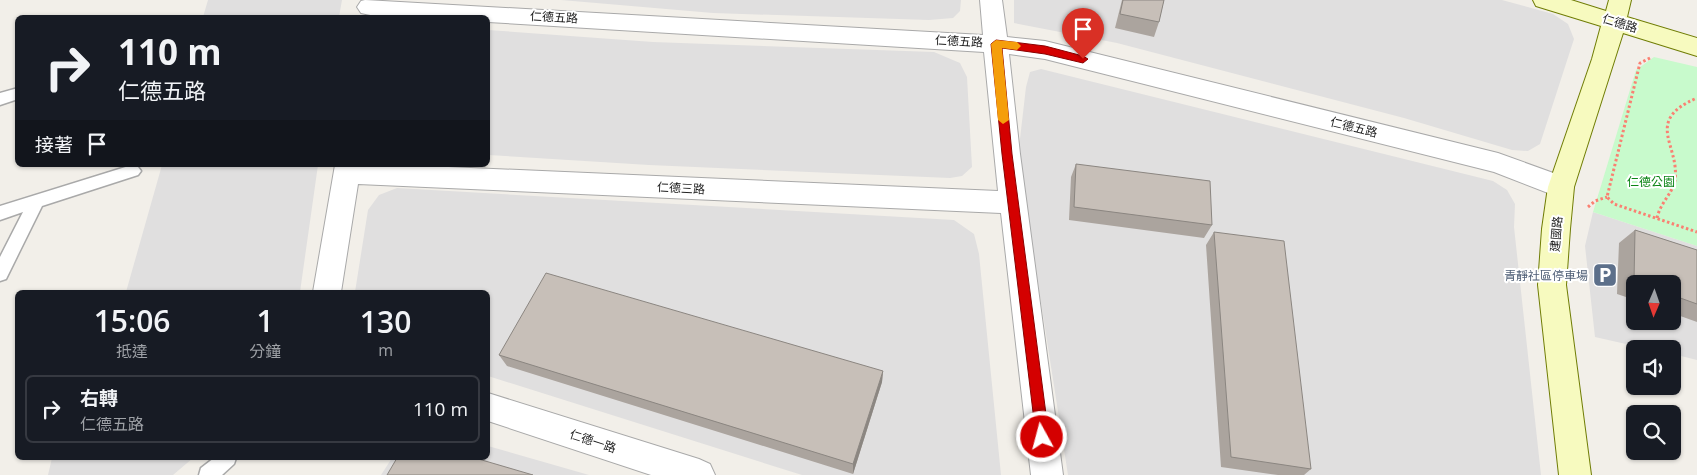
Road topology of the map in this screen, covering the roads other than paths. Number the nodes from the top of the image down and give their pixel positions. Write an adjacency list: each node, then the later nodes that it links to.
1 (991, 0): 5 (street)
2 (1544, 0): 4 (street, 仁德路)
3 (368, 8): 5 (street, 仁德五路)
4 (1617, 10): 6 (street, 仁德路); 11 (street, 建國路)
5 (996, 44): 11 (street, 仁德五路); 13 (street)
6 (1697, 47)
7 (15, 94): 8 (lane)
8 (0, 99)
9 (348, 169): 13 (street, 仁德三路); 16 (street)
10 (133, 171): 12 (lane)
11 (1561, 187): 22 (street, 建國路)
12 (36, 201): 14 (lane); 15 (lane)
13 (1014, 203): 21 (street)
14 (0, 213)
15 (0, 274)
16 (327, 290)
17 (490, 407): 20 (street, 仁德一路)
18 (225, 460): 19 (lane)
19 (208, 475)
20 (699, 475)
21 (1047, 475)
22 (1575, 475)

